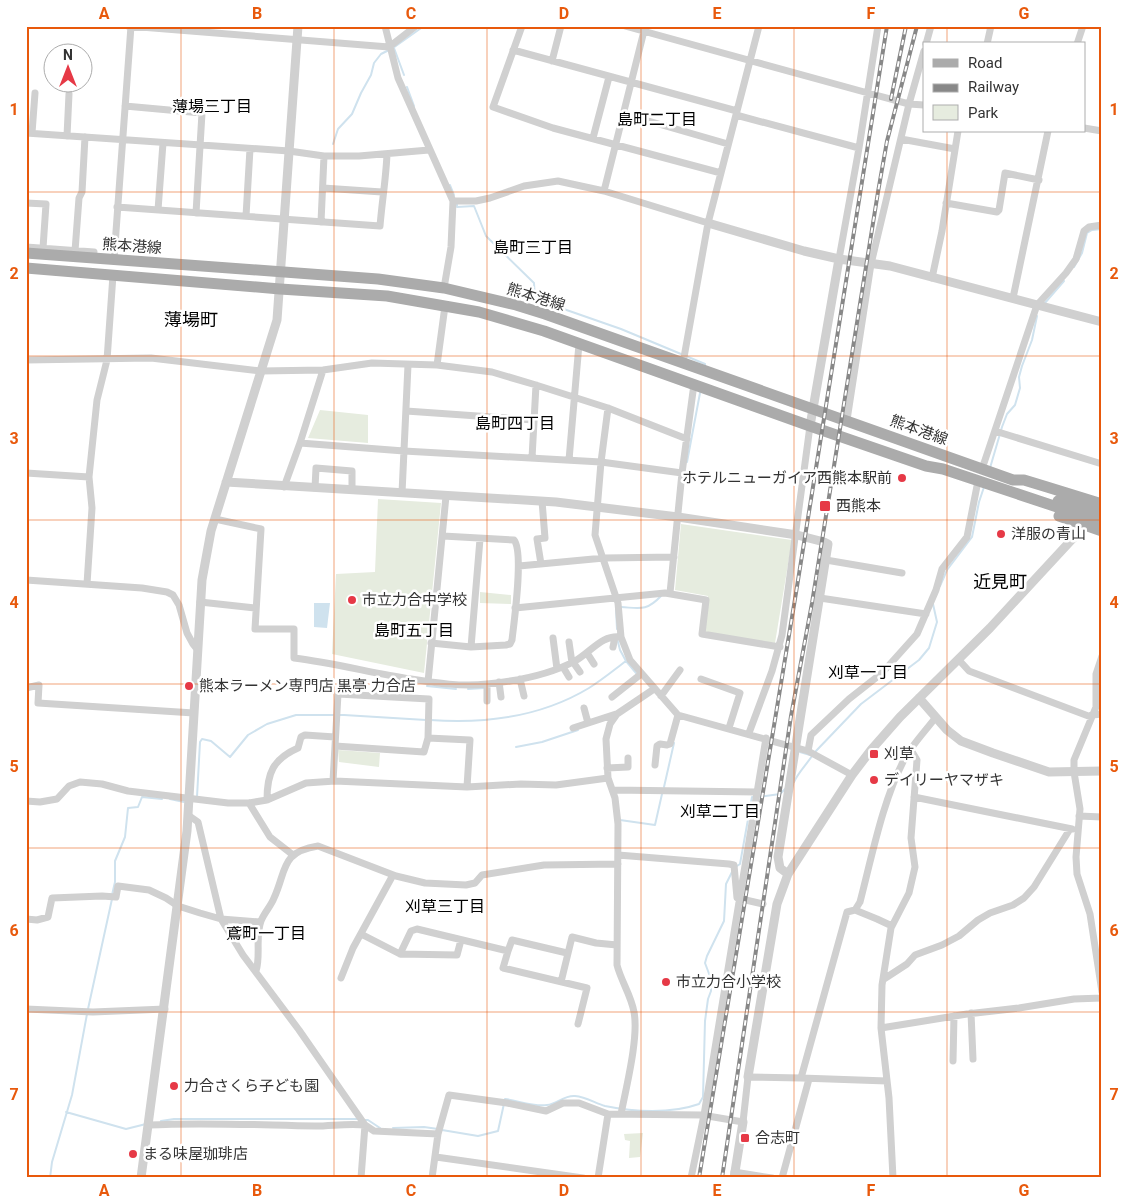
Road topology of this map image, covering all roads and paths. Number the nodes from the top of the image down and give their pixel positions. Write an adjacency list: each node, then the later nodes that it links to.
1 (130, 26): 14 (street); 30 (street)
2 (298, 26): 14 (street)
3 (385, 26): 18 (street)
4 (416, 26): 18 (street)
5 (522, 26): 19 (street)
6 (561, 26): 22 (street)
7 (625, 26): 13 (street)
8 (759, 26): 21 (street)
9 (878, 26): 26 (street)
10 (931, 26): 15 (street)
11 (991, 26): 16 (street)
12 (1082, 26): 17 (street)
13 (644, 31): 21 (street); 24 (street)
14 (297, 40): 18 (street); 51 (street)
15 (927, 42)
16 (987, 42)
17 (1078, 42)
18 (389, 47): 50 (street)
19 (513, 50): 22 (street); 40 (street)
20 (923, 55): 28 (street)
21 (750, 60): 26 (street); 31 (street)
22 (552, 61): 23 (street)
23 (609, 77): 24 (street); 40 (street)
24 (632, 83): 31 (street); 32 (street)
25 (35, 93): 37 (street)
26 (868, 93): 28 (street); 47 (street)
27 (70, 94): 38 (street)
28 (910, 104): 29 (street); 41 (street)
29 (923, 105)
30 (125, 106): 42 (street); 46 (street)
31 (736, 113): 45 (street); 47 (street)
32 (624, 114): 44 (street); 45 (street)
33 (1086, 128): 34 (street)
34 (1102, 131)
35 (958, 132): 49 (street)
36 (1048, 132): 55 (street)
37 (29, 133): 38 (street)
38 (67, 136): 39 (street)
39 (85, 137): 42 (street); 72 (street)
40 (593, 138): 44 (street)
41 (901, 139): 49 (street); 77 (street)
42 (123, 140): 43 (street); 62 (street)
43 (163, 143): 46 (street); 63 (street)
44 (617, 144): 54 (street); 57 (street)
45 (728, 144): 54 (street)
46 (200, 146): 48 (street); 64 (street)
47 (859, 148): 76 (street)
48 (250, 149): 51 (street); 65 (street)
49 (955, 149): 61 (street)
50 (429, 150): 52 (street); 59 (street)
51 (289, 151): 53 (street); 66 (street)
52 (387, 154): 53 (street); 58 (street)
53 (324, 156): 56 (street)
54 (721, 173): 68 (street)
55 (1039, 180): 61 (street); 84 (street)
56 (322, 188): 58 (street); 67 (street)
57 (604, 191): 59 (street); 68 (street)
58 (382, 192): 67 (street)
59 (453, 202): 82 (street)
60 (26, 203): 71 (street)
61 (946, 203): 81 (street)
62 (117, 206): 63 (street); 75 (street)
63 (158, 210): 64 (street)
64 (196, 212): 65 (street)
65 (246, 216): 66 (street)
66 (285, 219): 67 (street); 79 (street)
67 (320, 222)
68 (708, 224): 76 (street); 91 (street)
69 (1102, 225): 85 (street)
70 (26, 247): 71 (street)
71 (43, 248): 72 (street)
72 (75, 251): 73 (street)
73 (94, 252)
74 (26, 253): 75 (main road, 熊本港線)
75 (114, 259): 79 (main road, 熊本港線); 80 (street)
76 (839, 259): 77 (street); 100 (street)
77 (871, 264): 81 (street); 103 (street)
78 (26, 268): 80 (main road, 熊本港線)
79 (281, 271): 82 (main road, 熊本港線); 83 (street)
80 (113, 275): 83 (main road, 熊本港線); 90 (street)
81 (932, 278): 84 (street)
82 (444, 288): 91 (main road, 熊本港線)
83 (280, 289): 86 (main road, 熊本港線); 95 (street)
84 (1013, 298): 85 (street)
85 (1037, 305): 87 (street); 105 (street)
86 (445, 306): 88 (main road, 熊本港線); 93 (street)
87 (1102, 322)
88 (579, 344): 96 (main road, 熊本港線); 98 (street)
89 (26, 360): 90 (street)
90 (107, 360): 95 (street); 117 (street)
91 (683, 362): 100 (main road, 熊本港線)
92 (408, 365): 93 (street); 94 (street); 101 (street)
93 (437, 365): 97 (street)
94 (323, 370): 95 (street); 107 (street)
95 (261, 371): 118 (street)
96 (694, 384): 104 (main road, 熊本港線); 106 (street)
97 (536, 385): 98 (street); 102 (street)
98 (573, 398): 99 (street); 110 (street)
99 (608, 408): 106 (street); 111 (street)
100 (814, 408): 103 (main road, 熊本港線); 104 (street)
101 (406, 411): 102 (street); 108 (street)
102 (534, 420): 109 (street)
103 (847, 420): 114 (main road, 熊本港線)
104 (810, 426): 113 (main road, 熊本港線); 131 (street)
105 (995, 431): 112 (street); 114 (street)
106 (687, 439): 116 (street)
107 (300, 443): 108 (street); 120 (street)
108 (404, 451): 109 (street); 123 (street)
109 (532, 458): 110 (street)
110 (569, 460): 111 (street)
111 (601, 462): 116 (street); 126 (street)
112 (1102, 464)
113 (926, 466): 119 (main road, 熊本港線); 127 (main road, 熊本港線)
114 (982, 469): 127 (main road, 熊本港線)
115 (26, 473): 117 (street)
116 (682, 473): 128 (street)
117 (89, 477): 141 (street)
118 (226, 482): 120 (street); 129 (street)
119 (977, 486): 127 (main road, 熊本港線); 148 (street)
120 (284, 487): 121 (street)
121 (315, 488): 122 (street); 122 (street)
122 (352, 490): 123 (street)
123 (402, 493): 124 (street)
124 (446, 496): 125 (street); 132 (street)
125 (542, 501): 126 (street); 137 (street)
126 (597, 506): 128 (street); 135 (street)
127 (1097, 515): 130 (main road, 熊本港線); 159 (street)
128 (678, 517): 131 (street); 134 (street)
129 (215, 519): 145 (street); 146 (street)
130 (1102, 531)
131 (797, 535): 136 (street); 155 (street)
132 (443, 536): 133 (street); 152 (street)
133 (480, 539): 138 (street); 153 (street)
134 (674, 557): 135 (street); 142 (street)
135 (604, 558): 137 (street); 143 (street)
136 (826, 560): 139 (street); 144 (street)
137 (541, 564): 138 (street)
138 (518, 566): 147 (street)
139 (902, 573)
140 (26, 580): 141 (street)
141 (87, 584): 156 (street)
142 (670, 593): 143 (street); 155 (street)
143 (616, 597): 147 (street); 149 (street)
144 (820, 598): 148 (street); 195 (street)
145 (200, 602): 146 (street); 156 (street)
146 (255, 608): 169 (street)
147 (515, 608): 153 (street)
148 (926, 614): 196 (street)
149 (618, 637): 154 (street); 157 (street); 165 (street)
150 (553, 638): 162 (street)
151 (569, 642): 160 (street)
152 (431, 643): 153 (street); 169 (street)
153 (471, 646)
154 (614, 647)
155 (780, 647): 190 (street)
156 (198, 649): 181 (street)
157 (587, 653): 160 (street); 161 (street)
158 (1102, 656): 185 (street)
159 (958, 659): 178 (street); 185 (street)
160 (572, 662): 162 (street); 164 (street)
161 (594, 664)
162 (560, 668): 166 (street); 167 (street)
163 (680, 670): 175 (street)
164 (580, 672)
165 (642, 674): 173 (street); 177 (street)
166 (520, 678): 170 (street); 174 (street)
167 (568, 678)
168 (702, 679): 189 (street)
169 (428, 682): 171 (street)
170 (499, 682): 171 (street); 176 (street)
171 (487, 684): 179 (street)
172 (26, 688): 181 (street)
173 (654, 689): 175 (street); 182 (street)
174 (524, 696)
175 (661, 696): 184 (street)
176 (501, 697)
177 (612, 697)
178 (919, 698): 186 (street); 203 (street)
179 (488, 701)
180 (584, 708): 187 (street)
181 (194, 713): 210 (street)
182 (617, 714): 187 (street); 200 (street)
183 (1102, 714): 185 (street)
184 (678, 715): 189 (street); 199 (street)
185 (1091, 716): 202 (street)
186 (936, 718): 197 (street); 202 (street)
187 (588, 723): 188 (street)
188 (573, 728)
189 (729, 728): 190 (street)
190 (749, 733): 193 (street)
191 (335, 737): 192 (street); 194 (street); 211 (street)
192 (428, 738): 194 (street); 206 (street)
193 (766, 738): 195 (street); 208 (street)
194 (335, 746): 205 (street)
195 (796, 747): 196 (street); 222 (street)
196 (808, 750): 203 (street)
197 (911, 750): 209 (street); 227 (street)
198 (628, 758): 200 (street)
199 (655, 765)
200 (607, 768): 204 (street)
201 (1102, 771): 202 (street)
202 (1074, 772): 215 (street)
203 (852, 775): 222 (street)
204 (608, 778): 206 (street); 207 (street)
205 (333, 781): 206 (street); 211 (street)
206 (467, 787)
207 (613, 790): 208 (street); 219 (street)
208 (756, 792): 224 (street)
209 (914, 797): 217 (street); 231 (street)
210 (190, 798): 212 (street); 213 (street); 214 (street)
211 (267, 800): 213 (street)
212 (26, 801)
213 (249, 803): 220 (street)
214 (188, 815): 226 (street); 228 (street)
215 (1079, 816): 216 (street); 218 (street)
216 (1102, 817)
217 (1070, 829): 218 (street); 240 (street)
218 (1078, 829): 241 (street)
219 (618, 855): 221 (street); 224 (street)
220 (293, 856): 223 (street); 230 (street)
221 (618, 864): 223 (street); 234 (street)
222 (788, 874): 253 (street)
223 (393, 875): 232 (street)
224 (740, 900): 225 (street); 259 (street)
225 (763, 904)
226 (178, 906): 228 (street); 229 (street); 246 (street)
227 (854, 910): 231 (street); 254 (street)
228 (221, 918): 230 (street); 238 (street)
229 (26, 919)
230 (260, 922): 238 (street)
231 (892, 926): 240 (street)
232 (361, 934): 237 (street); 239 (street)
233 (461, 940): 235 (street); 237 (street); 237 (street)
234 (617, 945): 236 (street); 258 (street)
235 (508, 951): 236 (street); 242 (street)
236 (567, 953): 242 (street)
237 (400, 954)
238 (256, 971): 262 (street)
239 (341, 978)
240 (884, 979): 250 (street)
241 (1101, 981): 243 (street)
242 (561, 982): 249 (street)
243 (1102, 992)
244 (1102, 998): 247 (street)
245 (26, 1009): 246 (street)
246 (165, 1009): 261 (street)
247 (972, 1013): 248 (street); 251 (street)
248 (954, 1016): 250 (street); 252 (street)
249 (578, 1024)
250 (882, 1028): 256 (street)
251 (973, 1059)
252 (953, 1061)
253 (748, 1077): 254 (street); 260 (street)
254 (801, 1078): 255 (street)
255 (809, 1079): 256 (street); 273 (street)
256 (887, 1080): 274 (street)
257 (608, 1114): 258 (street); 263 (street); 270 (street)
258 (621, 1114): 259 (street)
259 (704, 1115): 260 (street); 271 (street)
260 (743, 1122): 265 (street)
261 (148, 1125): 262 (street); 266 (street)
262 (365, 1125): 263 (street); 267 (street)
263 (438, 1134): 264 (street)
264 (436, 1157): 268 (street); 269 (street)
265 (734, 1175): 272 (street)
266 (142, 1178)
267 (360, 1178)
268 (432, 1178)
269 (583, 1178)
270 (598, 1178)
271 (691, 1178)
272 (772, 1178)
273 (782, 1178)
274 (893, 1178)

